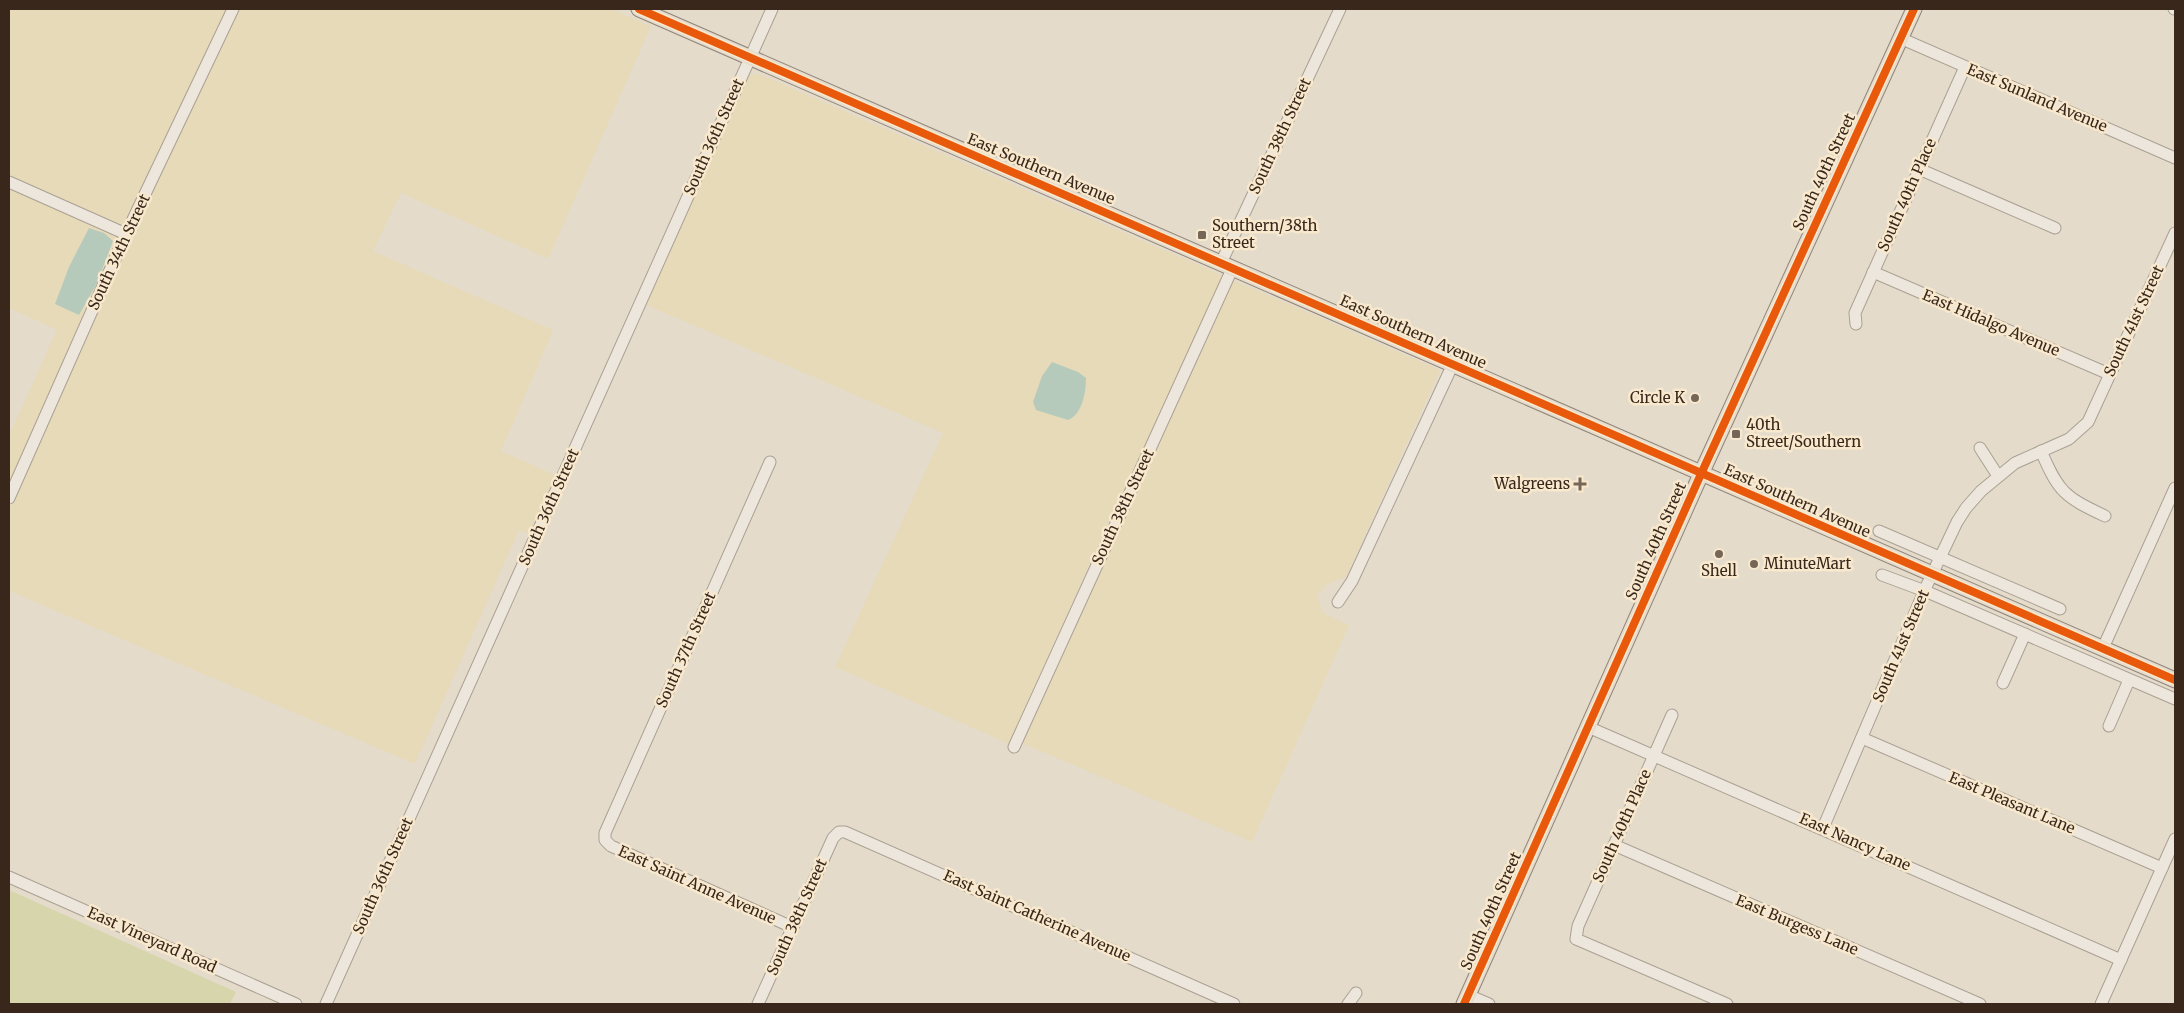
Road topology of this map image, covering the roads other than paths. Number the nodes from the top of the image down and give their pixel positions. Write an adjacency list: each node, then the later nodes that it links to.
1 (233, 9): 14 (street, South 34th Street)
2 (639, 9): 7 (main road, East Southern Avenue)
3 (772, 9): 7 (street, South 36th Street)
4 (1340, 9): 15 (street, South 38th Street)
5 (1914, 9): 6 (main road, South 40th Street)
6 (1900, 38): 8 (street, East Sunland Avenue); 23 (main road, South 40th Street)
7 (749, 57): 15 (main road, East Southern Avenue); 59 (street, South 36th Street)
8 (1965, 67): 9 (street, East Sunland Avenue); 10 (street, South 40th Place)
9 (2175, 158)
10 (1919, 169): 12 (street); 16 (street, South 40th Place)
11 (9, 182): 14 (street)
12 (2055, 228)
13 (2175, 233): 19 (street, South 41st Street)
14 (126, 234): 26 (street, South 34th Street)
15 (1227, 265): 18 (main road, East Southern Avenue); 45 (street, South 38th Street)
16 (1873, 272): 17 (street, South 40th Place); 19 (street, East Hidalgo Avenue)
17 (1856, 324)
18 (1453, 364): 23 (main road, East Southern Avenue); 33 (street)
19 (2109, 374): 21 (street, South 41st Street)
20 (1980, 448): 24 (street)
21 (2041, 451): 24 (street, South 41st Street); 27 (street)
22 (770, 462): 50 (street, South 37th Street)
23 (1701, 474): 31 (main road, East Southern Avenue); 43 (main road, South 40th Street)
24 (1998, 476): 29 (street, South 41st Street)
25 (2175, 488): 36 (street)
26 (9, 498)
27 (2105, 516)
28 (1879, 531): 29 (street, East Southern Avenue)
29 (1941, 558): 31 (street, South 41st Street); 34 (street, East Southern Avenue)
30 (1882, 575): 32 (street)
31 (1932, 575): 32 (street, South 41st Street); 36 (main road, East Southern Avenue)
32 (1925, 590): 35 (street); 44 (street, South 41st Street)
33 (1338, 602)
34 (2060, 609)
35 (2025, 634): 37 (street); 39 (street)
36 (2103, 648): 38 (main road, East Southern Avenue)
37 (2130, 680): 40 (street); 42 (street)
38 (2175, 680)
39 (2003, 683)
40 (2175, 699)
41 (1672, 715): 46 (street, South 40th Place)
42 (2109, 726)
43 (1588, 727): 46 (street, East Nancy Lane); 57 (main road, South 40th Street)
44 (1862, 738): 47 (street, South 41st Street); 52 (street, East Pleasant Lane)
45 (1014, 747)
46 (1654, 756): 47 (street, East Nancy Lane); 51 (street, South 40th Place)
47 (1823, 828): 55 (street, East Nancy Lane)
48 (838, 832): 54 (street, South 38th Street); 61 (street, East Saint Catherine Avenue)
49 (2175, 839): 52 (street)
50 (605, 840): 54 (street, East Saint Anne Avenue)
51 (1614, 845): 64 (street, South 40th Place); 65 (street, East Burgess Lane)
52 (2162, 868): 55 (street)
53 (9, 877): 58 (street, East Vineyard Road)
54 (792, 927): 60 (street, South 38th Street)
55 (2121, 960): 66 (street)
56 (1356, 993): 62 (street)
57 (1466, 999): 63 (street)
58 (296, 1004)
59 (326, 1004)
60 (758, 1004)
61 (1234, 1004)
62 (1348, 1004)
63 (1489, 1004)
64 (1727, 1004)
65 (1980, 1004)
66 (2101, 1004)

